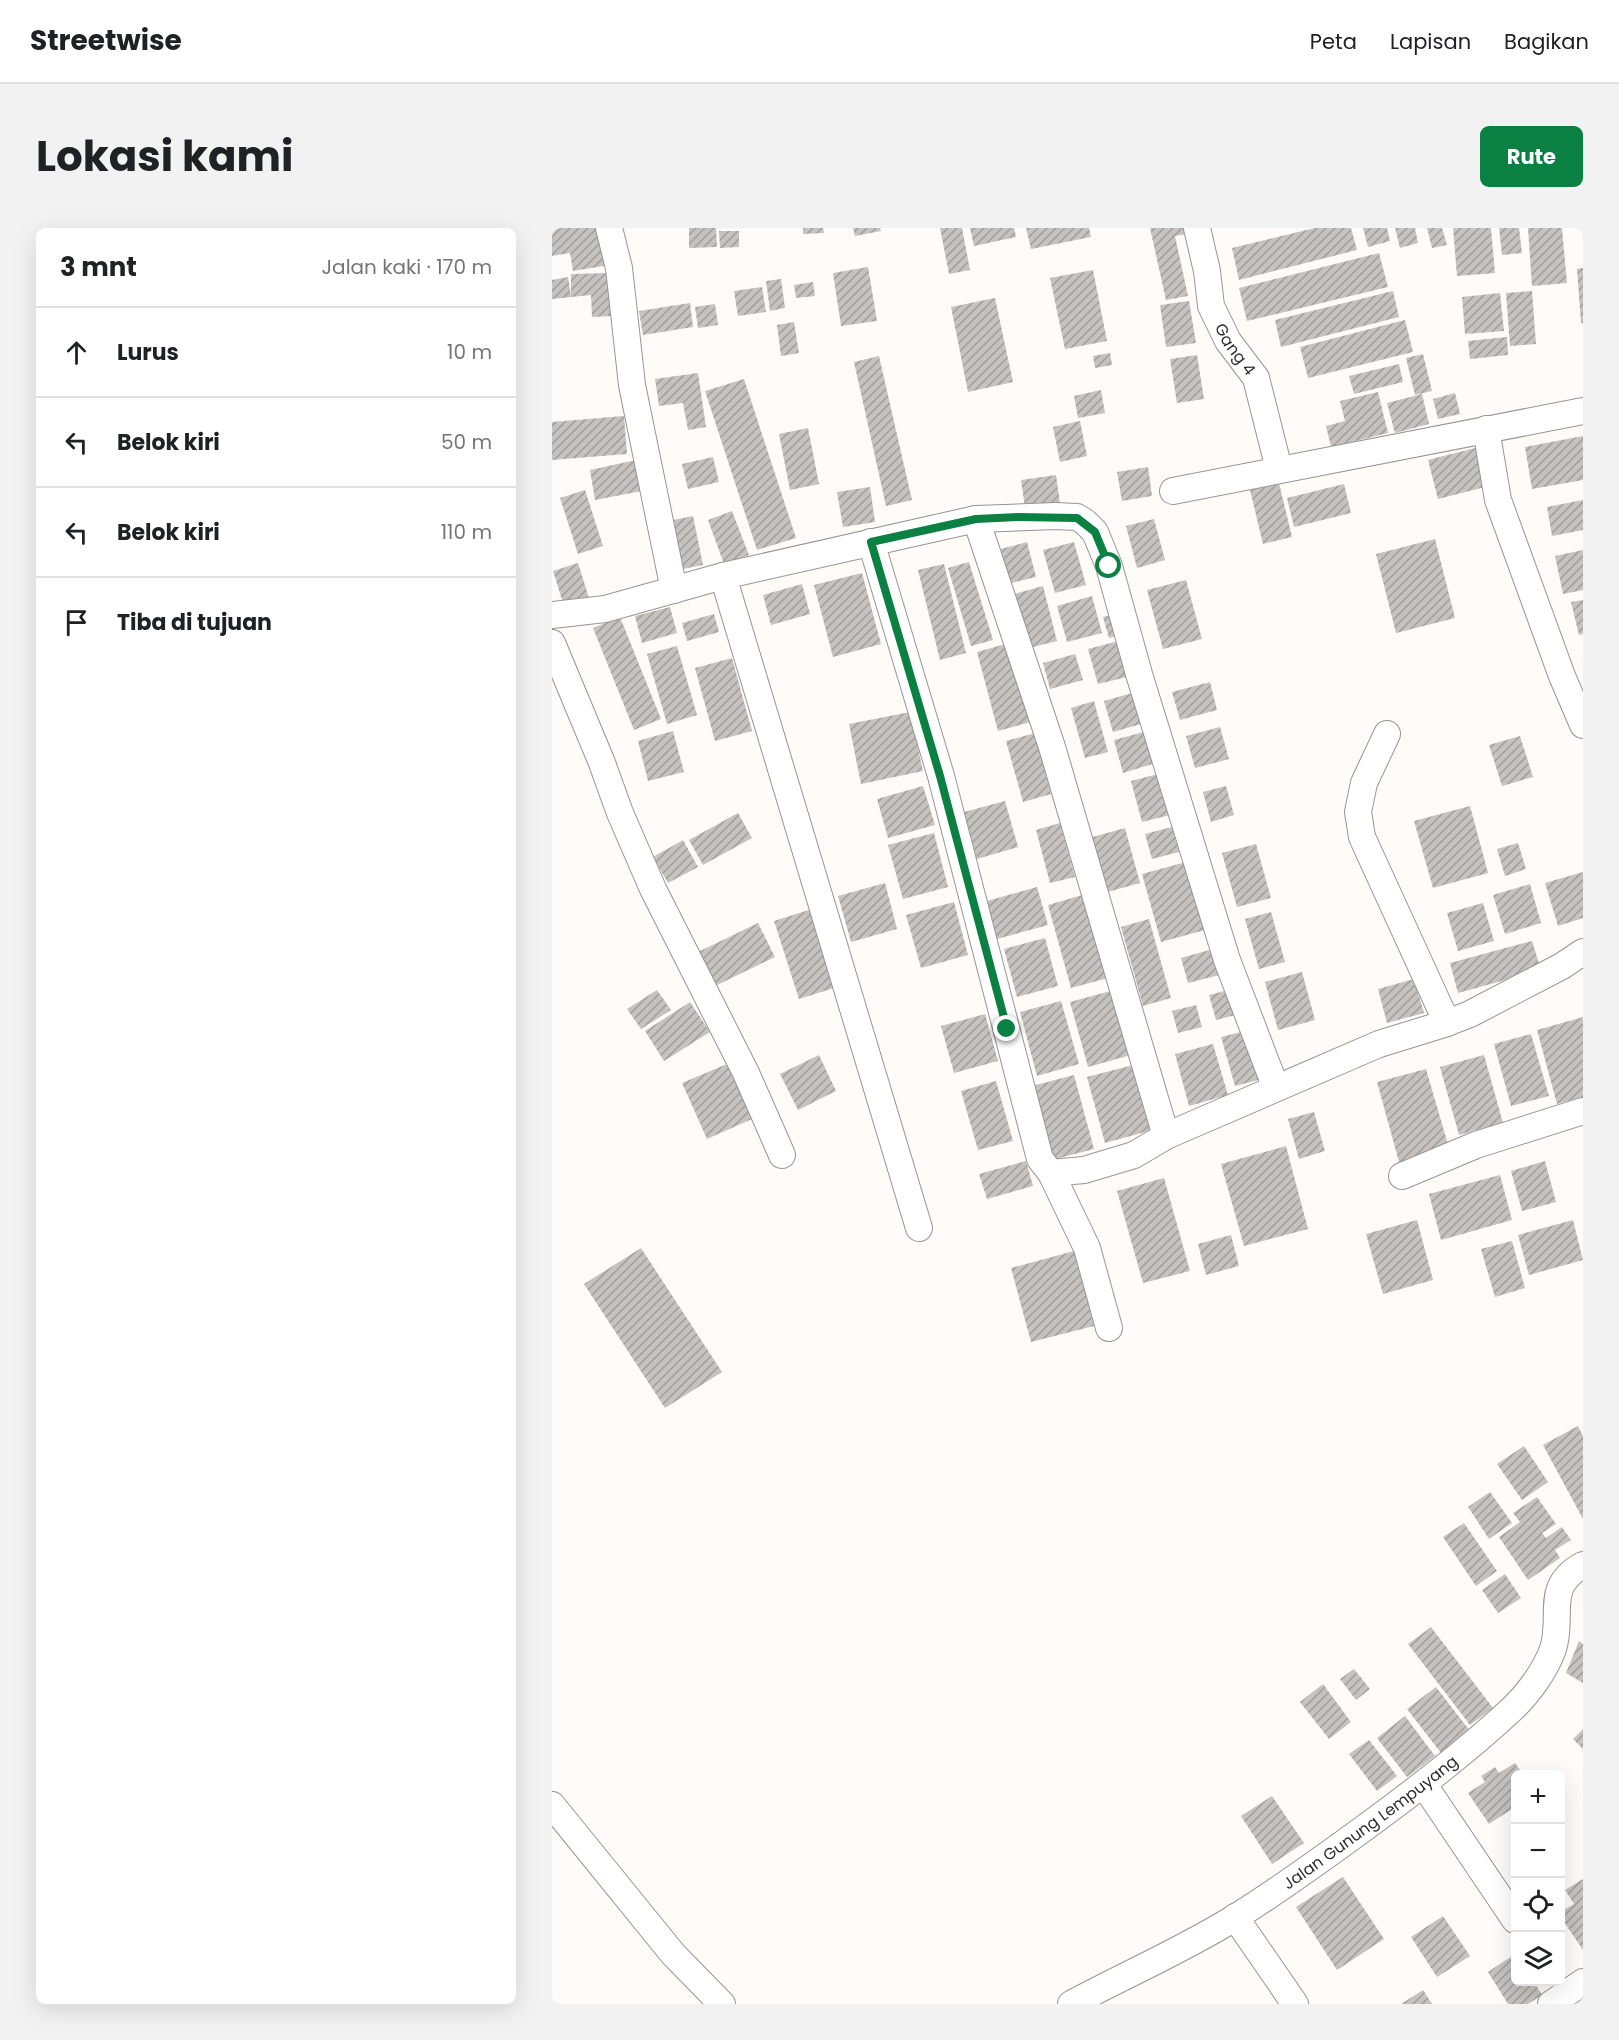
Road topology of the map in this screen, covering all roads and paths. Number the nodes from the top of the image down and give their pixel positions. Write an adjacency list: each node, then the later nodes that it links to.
1 (609, 228): 10 (street)
2 (1197, 228): 5 (street, Gang 4)
3 (1583, 411): 4 (street)
4 (1486, 429): 5 (street); 13 (street)
5 (1279, 469): 6 (street)
6 (1173, 491)
7 (976, 519): 8 (street); 17 (street); 19 (street)
8 (871, 542): 9 (street); 21 (street)
9 (723, 576): 10 (street); 23 (street)
10 (675, 590): 11 (street)
11 (552, 615)
12 (552, 643): 20 (street)
13 (1583, 725)
14 (1387, 734): 16 (street)
15 (1583, 952): 16 (street)
16 (1447, 1023): 17 (street)
17 (1276, 1088): 19 (street)
18 (1583, 1111): 22 (street)
19 (1166, 1136): 21 (street)
20 (782, 1155)
21 (1052, 1173): 24 (street)
22 (1402, 1176)
23 (919, 1228)
24 (1109, 1328)
25 (1583, 1565): 26 (street, Jalan Gunung Lempuyang)
26 (1424, 1785): 28 (street); 29 (street, Jalan Gunung Lempuyang)
27 (552, 1805): 30 (street)
28 (1511, 1914)
29 (1235, 1917): 31 (street, Jalan Gunung Lempuyang); 32 (street)
30 (722, 2004)
31 (1071, 2004)
32 (1295, 2004)

